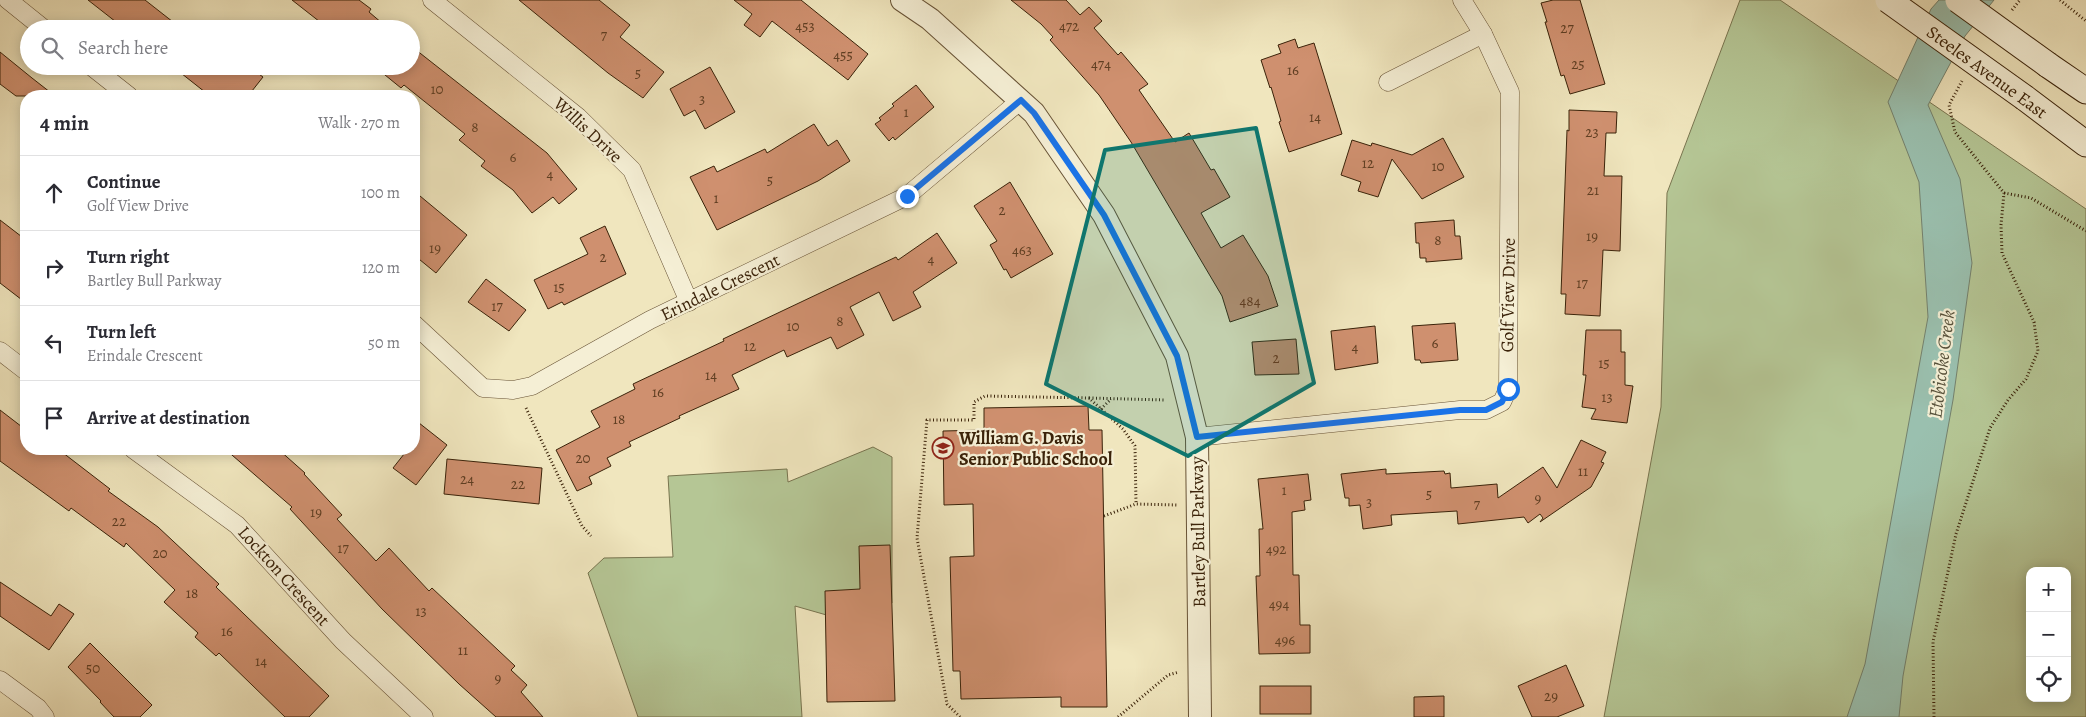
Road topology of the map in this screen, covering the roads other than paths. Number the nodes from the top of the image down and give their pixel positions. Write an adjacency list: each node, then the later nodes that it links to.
1 (8, 0): 7 (street)
2 (432, 0): 15 (street, Willis Drive)
3 (902, 0): 13 (street, Bartley Bull Parkway)
4 (1462, 0): 8 (street, Golf View Drive)
5 (1888, 0): 14 (main road, Steeles Avenue East, bridge)
6 (1958, 0): 12 (main road, bridge)
7 (33, 20)
8 (1483, 34): 10 (street); 19 (street, Golf View Drive)
9 (102, 75): 11 (street)
10 (1388, 82)
11 (121, 90)
12 (2086, 91)
13 (1021, 100): 15 (street, Erindale Crescent); 19 (street, Bartley Bull Parkway)
14 (2086, 144)
15 (689, 302): 16 (street, Erindale Crescent)
16 (420, 330)
17 (0, 351): 18 (street)
18 (20, 366)
19 (1197, 437): 24 (street, Bartley Bull Parkway)
20 (140, 455): 23 (street, Lockton Crescent)
21 (0, 680): 22 (street)
22 (45, 717)
23 (424, 717)
24 (1200, 717)

